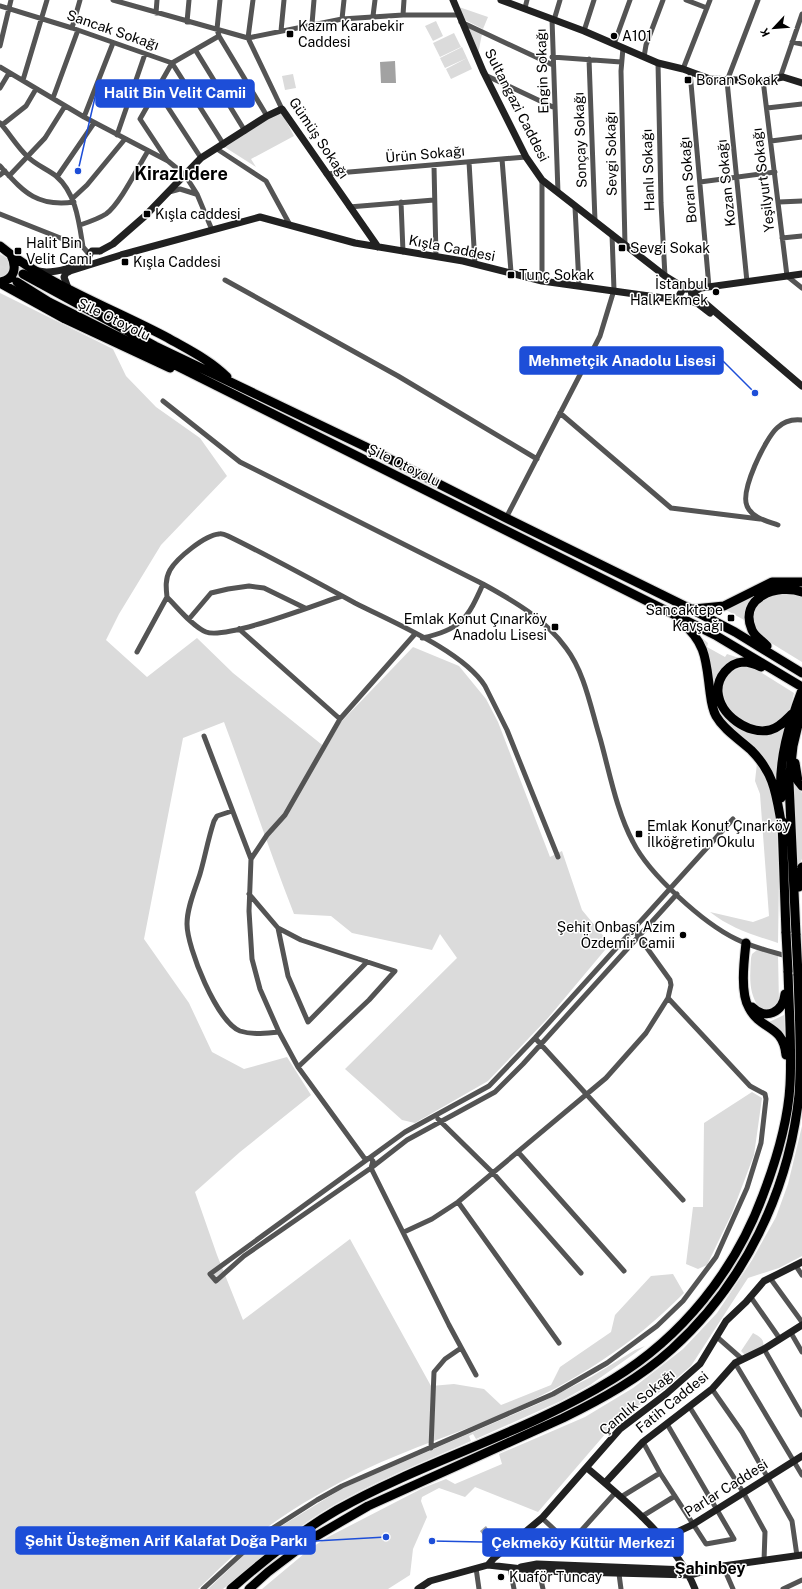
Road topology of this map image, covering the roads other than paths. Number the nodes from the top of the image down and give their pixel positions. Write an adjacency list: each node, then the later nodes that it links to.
1 (11, 0): 28 (street)
2 (47, 0): 33 (street)
3 (80, 0): 40 (street)
4 (113, 0): 24 (street)
5 (157, 0): 29 (street)
6 (189, 0): 37 (street)
7 (220, 0): 41 (street)
8 (253, 0): 46 (street)
9 (284, 0): 43 (street)
10 (314, 0): 38 (street)
11 (344, 0): 34 (street)
12 (375, 0): 32 (street)
13 (404, 0): 31 (street)
14 (452, 0): 35 (street, Sultangazi Caddesi)
15 (501, 0): 26 (street)
16 (527, 0): 26 (street)
17 (560, 0): 36 (street, Engin Sokağı)
18 (594, 0): 44 (street)
19 (630, 0): 49 (street)
20 (662, 0): 56 (street)
21 (686, 0): 27 (street)
22 (710, 0): 27 (street)
23 (758, 0): 69 (street)
24 (126, 2): 29 (street)
25 (0, 6): 28 (street, Sancak Sokağı)
26 (524, 8): 36 (street)
27 (707, 8): 63 (street)
28 (8, 9): 33 (street, Sancak Sokağı); 39 (street)
29 (156, 13): 37 (street)
30 (802, 14): 47 (street)
31 (403, 15): 32 (street); 35 (street)
32 (373, 16): 34 (street)
33 (41, 19): 40 (street, Sancak Sokağı); 67 (street)
34 (342, 19): 38 (street)
35 (460, 19): 61 (street); 65 (street, Sultangazi Caddesi)
36 (553, 19): 44 (street); 55 (street, Engin Sokağı)
37 (186, 22): 41 (street)
38 (312, 24): 43 (street)
39 (2, 27): 51 (street)
40 (72, 28): 42 (street, Sancak Sokağı)
41 (217, 29): 45 (street); 46 (street)
42 (78, 30): 48 (street, Sancak Sokağı); 74 (street)
43 (281, 31): 46 (street)
44 (584, 31): 49 (street)
45 (219, 36): 53 (street); 80 (street)
46 (248, 38): 79 (street, Gümüş Sokağı)
47 (792, 42): 50 (street); 66 (street)
48 (113, 43): 54 (street, Sancak Sokağı); 81 (street)
49 (614, 44): 52 (street)
50 (802, 44)
51 (0, 46)
52 (623, 48): 56 (street); 58 (street, Sevgi Sokağı)
53 (196, 52): 60 (street); 84 (street)
54 (145, 54): 60 (street, Sancak Sokağı); 85 (street)
55 (552, 57): 57 (street); 61 (street, Engin Sokağı)
56 (644, 57): 59 (street)
57 (589, 59): 58 (street); 121 (street, Sonçay Sokağı)
58 (622, 62): 129 (street, Sevgi Sokağı)
59 (658, 63): 63 (street); 145 (street, Hanlı Sokağı)
60 (172, 64): 73 (street); 89 (street)
61 (553, 65): 77 (street, Engin Sokağı)
62 (0, 67): 64 (street)
63 (687, 70): 69 (street); 109 (street, Boran Sokağı)
64 (9, 73): 67 (street); 71 (street)
65 (485, 75): 77 (street); 93 (street, Sultangazi Caddesi)
66 (780, 78): 68 (street); 70 (street)
67 (23, 80): 72 (street)
68 (763, 80): 69 (street); 78 (street, Yeşilyurt Sokağı)
69 (727, 81): 107 (street, Kozan Sokağı)
70 (802, 84)
71 (0, 88)
72 (36, 89): 74 (street); 83 (street)
73 (156, 89): 94 (street); 96 (street)
74 (53, 98): 76 (street)
75 (802, 104): 78 (street)
76 (65, 106): 81 (street); 92 (street)
77 (555, 108): 111 (street, Engin Sokağı)
78 (767, 108): 88 (street, Yeşilyurt Sokağı)
79 (282, 109): 80 (street); 102 (street, Gümüş Sokağı)
80 (267, 116): 84 (street)
81 (84, 118): 82 (street)
82 (94, 123): 85 (street); 106 (street)
83 (1, 124): 92 (street)
84 (246, 131): 89 (street)
85 (117, 135): 87 (street)
86 (802, 137): 88 (street)
87 (125, 139): 91 (street); 113 (street)
88 (771, 141): 101 (street, Yeşilyurt Sokağı)
89 (224, 145): 90 (street)
90 (217, 149): 94 (street); 123 (street)
91 (148, 152): 96 (street); 122 (street)
92 (28, 157): 105 (street); 106 (street)
93 (526, 157): 95 (street, Ürün Sokağı); 108 (street, Sultangazi Caddesi)
94 (201, 158): 104 (street)
95 (502, 159): 97 (street, Ürün Sokağı); 142 (street)
96 (168, 161): 104 (street)
97 (469, 162): 99 (street, Ürün Sokağı); 140 (street)
98 (0, 166): 100 (street)
99 (434, 166): 102 (street, Ürün Sokağı); 114 (street)
100 (5, 171): 103 (street); 105 (street)
101 (775, 172): 107 (street); 117 (street, Yeşilyurt Sokağı)
102 (326, 174): 118 (street, Gümüş Sokağı)
103 (0, 175)
104 (185, 175): 110 (street); 112 (street)
105 (9, 176): 113 (street)
106 (57, 177): 113 (street)
107 (737, 177): 109 (street); 151 (street, Kozan Sokağı)
108 (542, 180): 111 (street, Sultangazi Caddesi); 148 (street)
109 (700, 182): 154 (street, Boran Sokağı)
110 (168, 192): 112 (street); 128 (street)
111 (558, 193): 119 (street, Sultangazi Caddesi)
112 (197, 194): 124 (street)
113 (73, 200): 122 (street)
114 (434, 200): 116 (street); 138 (street)
115 (802, 201): 117 (street)
116 (401, 202): 118 (street); 134 (street)
117 (779, 202): 127 (street, Yeşilyurt Sokağı)
118 (350, 207): 131 (street, Gümüş Sokağı)
119 (575, 207): 121 (street, Sultangazi Caddesi); 152 (street)
120 (0, 214): 132 (street)
121 (595, 221): 125 (street, Sultangazi Caddesi)
122 (80, 224): 132 (street)
123 (290, 226): 124 (street, Kışla Caddesi); 131 (street, Kışla Caddesi)
124 (212, 230): 137 (street, Kışla Caddesi)
125 (612, 234): 129 (street, Sultangazi Caddesi); 157 (street)
126 (802, 236): 127 (street)
127 (782, 238): 146 (street, Yeşilyurt Sokağı)
128 (113, 244): 133 (street); 137 (street)
129 (625, 245): 145 (street, Sultangazi Caddesi)
130 (0, 246): 135 (highway)
131 (378, 246): 134 (street, Kışla Caddesi)
132 (83, 247): 136 (street)
133 (100, 251): 136 (street); 139 (street)
134 (402, 252): 138 (street, Kışla Caddesi)
135 (11, 255): 141 (highway); 149 (highway)
136 (89, 255): 139 (street); 141 (street)
137 (120, 255): 139 (street, Kışla Caddesi)
138 (436, 257): 140 (street, Kışla Caddesi)
139 (97, 262): 153 (street, Kışla Caddesi)
140 (475, 264): 142 (street, Kışla Caddesi)
141 (36, 270): 153 (highway)
142 (511, 272): 148 (street, Kışla Caddesi)
143 (23, 274): 160 (highway, Şile Otoyolu)
144 (802, 274): 146 (street)
145 (665, 276): 158 (street, Sultangazi Caddesi)
146 (787, 276): 151 (street); 155 (street)
147 (225, 280): 166 (street)
148 (542, 281): 152 (street, Kışla Caddesi)
149 (0, 282): 159 (highway)
150 (18, 282): 162 (highway, Şile Otoyolu)
151 (747, 282): 154 (street)
152 (578, 285): 157 (street, Kışla Caddesi)
153 (68, 288): 160 (highway)
154 (705, 288): 158 (street)
155 (802, 288)
156 (0, 290): 159 (highway)
157 (614, 290): 158 (street, Kışla Caddesi); 164 (street)
158 (686, 294): 161 (street, Sultangazi Caddesi)
159 (36, 303): 162 (highway)
160 (234, 383): 167 (highway, Şile Otoyolu)
161 (802, 386)
162 (223, 389): 177 (highway, Şile Otoyolu)
163 (163, 401): 171 (street)
164 (560, 413): 166 (street); 168 (street)
165 (802, 420): 168 (street)
166 (536, 459): 167 (street)
167 (506, 518): 176 (highway, Şile Otoyolu)
168 (760, 519): 169 (street)
169 (778, 525)
170 (802, 582): 176 (highway)
171 (483, 584): 181 (street); 199 (street)
172 (802, 592): 183 (highway)
173 (342, 596): 174 (street); 175 (street); 180 (street)
174 (167, 597): 178 (street); 182 (street)
175 (304, 608): 178 (street); 179 (street)
176 (691, 608): 183 (highway, Şile Otoyolu)
177 (668, 611): 184 (highway, Şile Otoyolu); 195 (highway)
178 (189, 619): 179 (street)
179 (239, 629): 189 (street)
180 (414, 634): 181 (street); 189 (street)
181 (422, 638): 196 (street)
182 (137, 652)
183 (775, 656): 185 (highway)
184 (778, 672): 186 (highway); 188 (highway)
185 (802, 673)
186 (801, 687): 188 (highway)
187 (802, 708): 190 (highway)
188 (794, 713): 195 (highway)
189 (340, 719): 197 (street)
190 (795, 735): 192 (highway); 202 (highway)
191 (204, 736): 193 (street)
192 (802, 786)
193 (232, 811): 197 (street); 214 (street)
194 (732, 819): 199 (street)
195 (782, 827): 209 (highway, bridge)
196 (558, 857)
197 (251, 858): 200 (street)
198 (802, 867): 202 (highway)
199 (670, 888): 201 (street); 204 (street)
200 (249, 894): 203 (street); 214 (street)
201 (677, 894): 205 (street); 206 (street)
202 (796, 915): 210 (highway, bridge)
203 (278, 928): 208 (street); 208 (street)
204 (634, 930): 205 (street); 215 (street)
205 (639, 937): 212 (street); 216 (street)
206 (746, 943): 207 (street); 211 (highway)
207 (802, 960)
208 (367, 962): 217 (street)
209 (788, 971): 211 (highway); 220 (highway)
210 (798, 974): 213 (highway); 223 (highway)
211 (744, 995): 220 (highway)
212 (668, 998): 218 (street); 252 (street)
213 (802, 999)
214 (279, 1032): 217 (street)
215 (535, 1038): 216 (street); 221 (street)
216 (541, 1045): 218 (street); 222 (street)
217 (298, 1067): 225 (street)
218 (587, 1094): 224 (street); 228 (street)
219 (802, 1103): 223 (highway)
220 (786, 1115): 280 (highway)
221 (435, 1116): 222 (street); 225 (street)
222 (440, 1121): 226 (street); 227 (street)
223 (793, 1133): 281 (highway)
224 (518, 1152): 227 (street); 232 (street)
225 (366, 1159): 226 (street); 226 (street)
226 (371, 1168): 230 (street)
227 (493, 1173): 229 (street); 233 (street)
228 (683, 1200)
229 (458, 1202): 230 (street); 241 (street)
230 (404, 1232): 242 (street)
231 (799, 1264): 234 (street); 235 (street, Çamlık Sokağı)
232 (624, 1271)
233 (581, 1273)
234 (802, 1275)
235 (770, 1278): 236 (street, Çamlık Sokağı); 237 (street)
236 (750, 1296): 239 (street, Çamlık Sokağı); 240 (street)
237 (802, 1324): 238 (street, Fatih Caddesi)
238 (790, 1334): 240 (street, Fatih Caddesi); 244 (street)
239 (717, 1337): 245 (street); 255 (street, Çamlık Sokağı)
240 (780, 1339): 243 (street, Fatih Caddesi)
241 (559, 1343)
242 (461, 1348): 246 (street); 252 (street)
243 (764, 1349): 245 (street, Fatih Caddesi); 249 (street)
244 (802, 1352)
245 (738, 1361): 247 (street, Fatih Caddesi); 254 (street)
246 (476, 1374)
247 (712, 1389): 248 (street, Fatih Caddesi); 258 (street)
248 (689, 1406): 250 (street, Fatih Caddesi); 260 (street)
249 (802, 1415)
250 (667, 1424): 251 (street, Fatih Caddesi); 263 (street)
251 (643, 1442): 256 (street); 259 (street, Fatih Caddesi)
252 (431, 1448): 279 (street)
253 (802, 1456): 254 (street, Parlar Caddesi)
254 (795, 1460): 257 (street); 258 (street, Parlar Caddesi)
255 (586, 1468): 259 (street); 265 (street, Çamlık Sokağı)
256 (660, 1473): 261 (street); 262 (street)
257 (802, 1475)
258 (768, 1476): 260 (street, Parlar Caddesi); 269 (street)
259 (605, 1483): 261 (street)
260 (743, 1492): 263 (street, Parlar Caddesi); 270 (street)
261 (618, 1495): 264 (street); 267 (street)
262 (675, 1496): 264 (street); 266 (street)
263 (717, 1509): 266 (street, Parlar Caddesi); 266 (street)
264 (641, 1517): 268 (street)
265 (542, 1518): 267 (street); 271 (street, Çamlık Sokağı)
266 (692, 1525): 268 (street, Parlar Caddesi)
267 (579, 1533): 268 (street)
268 (662, 1539): 276 (street)
269 (800, 1555): 270 (street)
270 (764, 1560): 272 (street)
271 (488, 1565): 273 (street); 274 (street)
272 (723, 1566): 276 (street); 288 (street)
273 (476, 1568): 282 (street); 283 (street)
274 (510, 1568): 275 (street); 276 (street); 284 (street)
275 (539, 1571): 277 (street); 285 (street)
276 (688, 1573): 277 (street); 287 (street)
277 (619, 1574): 286 (street)
278 (802, 1580): 289 (street)
279 (203, 1589)
280 (231, 1589)
281 (249, 1589)
282 (418, 1589)
283 (479, 1589)
284 (514, 1589)
285 (543, 1589)
286 (621, 1589)
287 (695, 1589)
288 (733, 1589)
289 (783, 1589)

